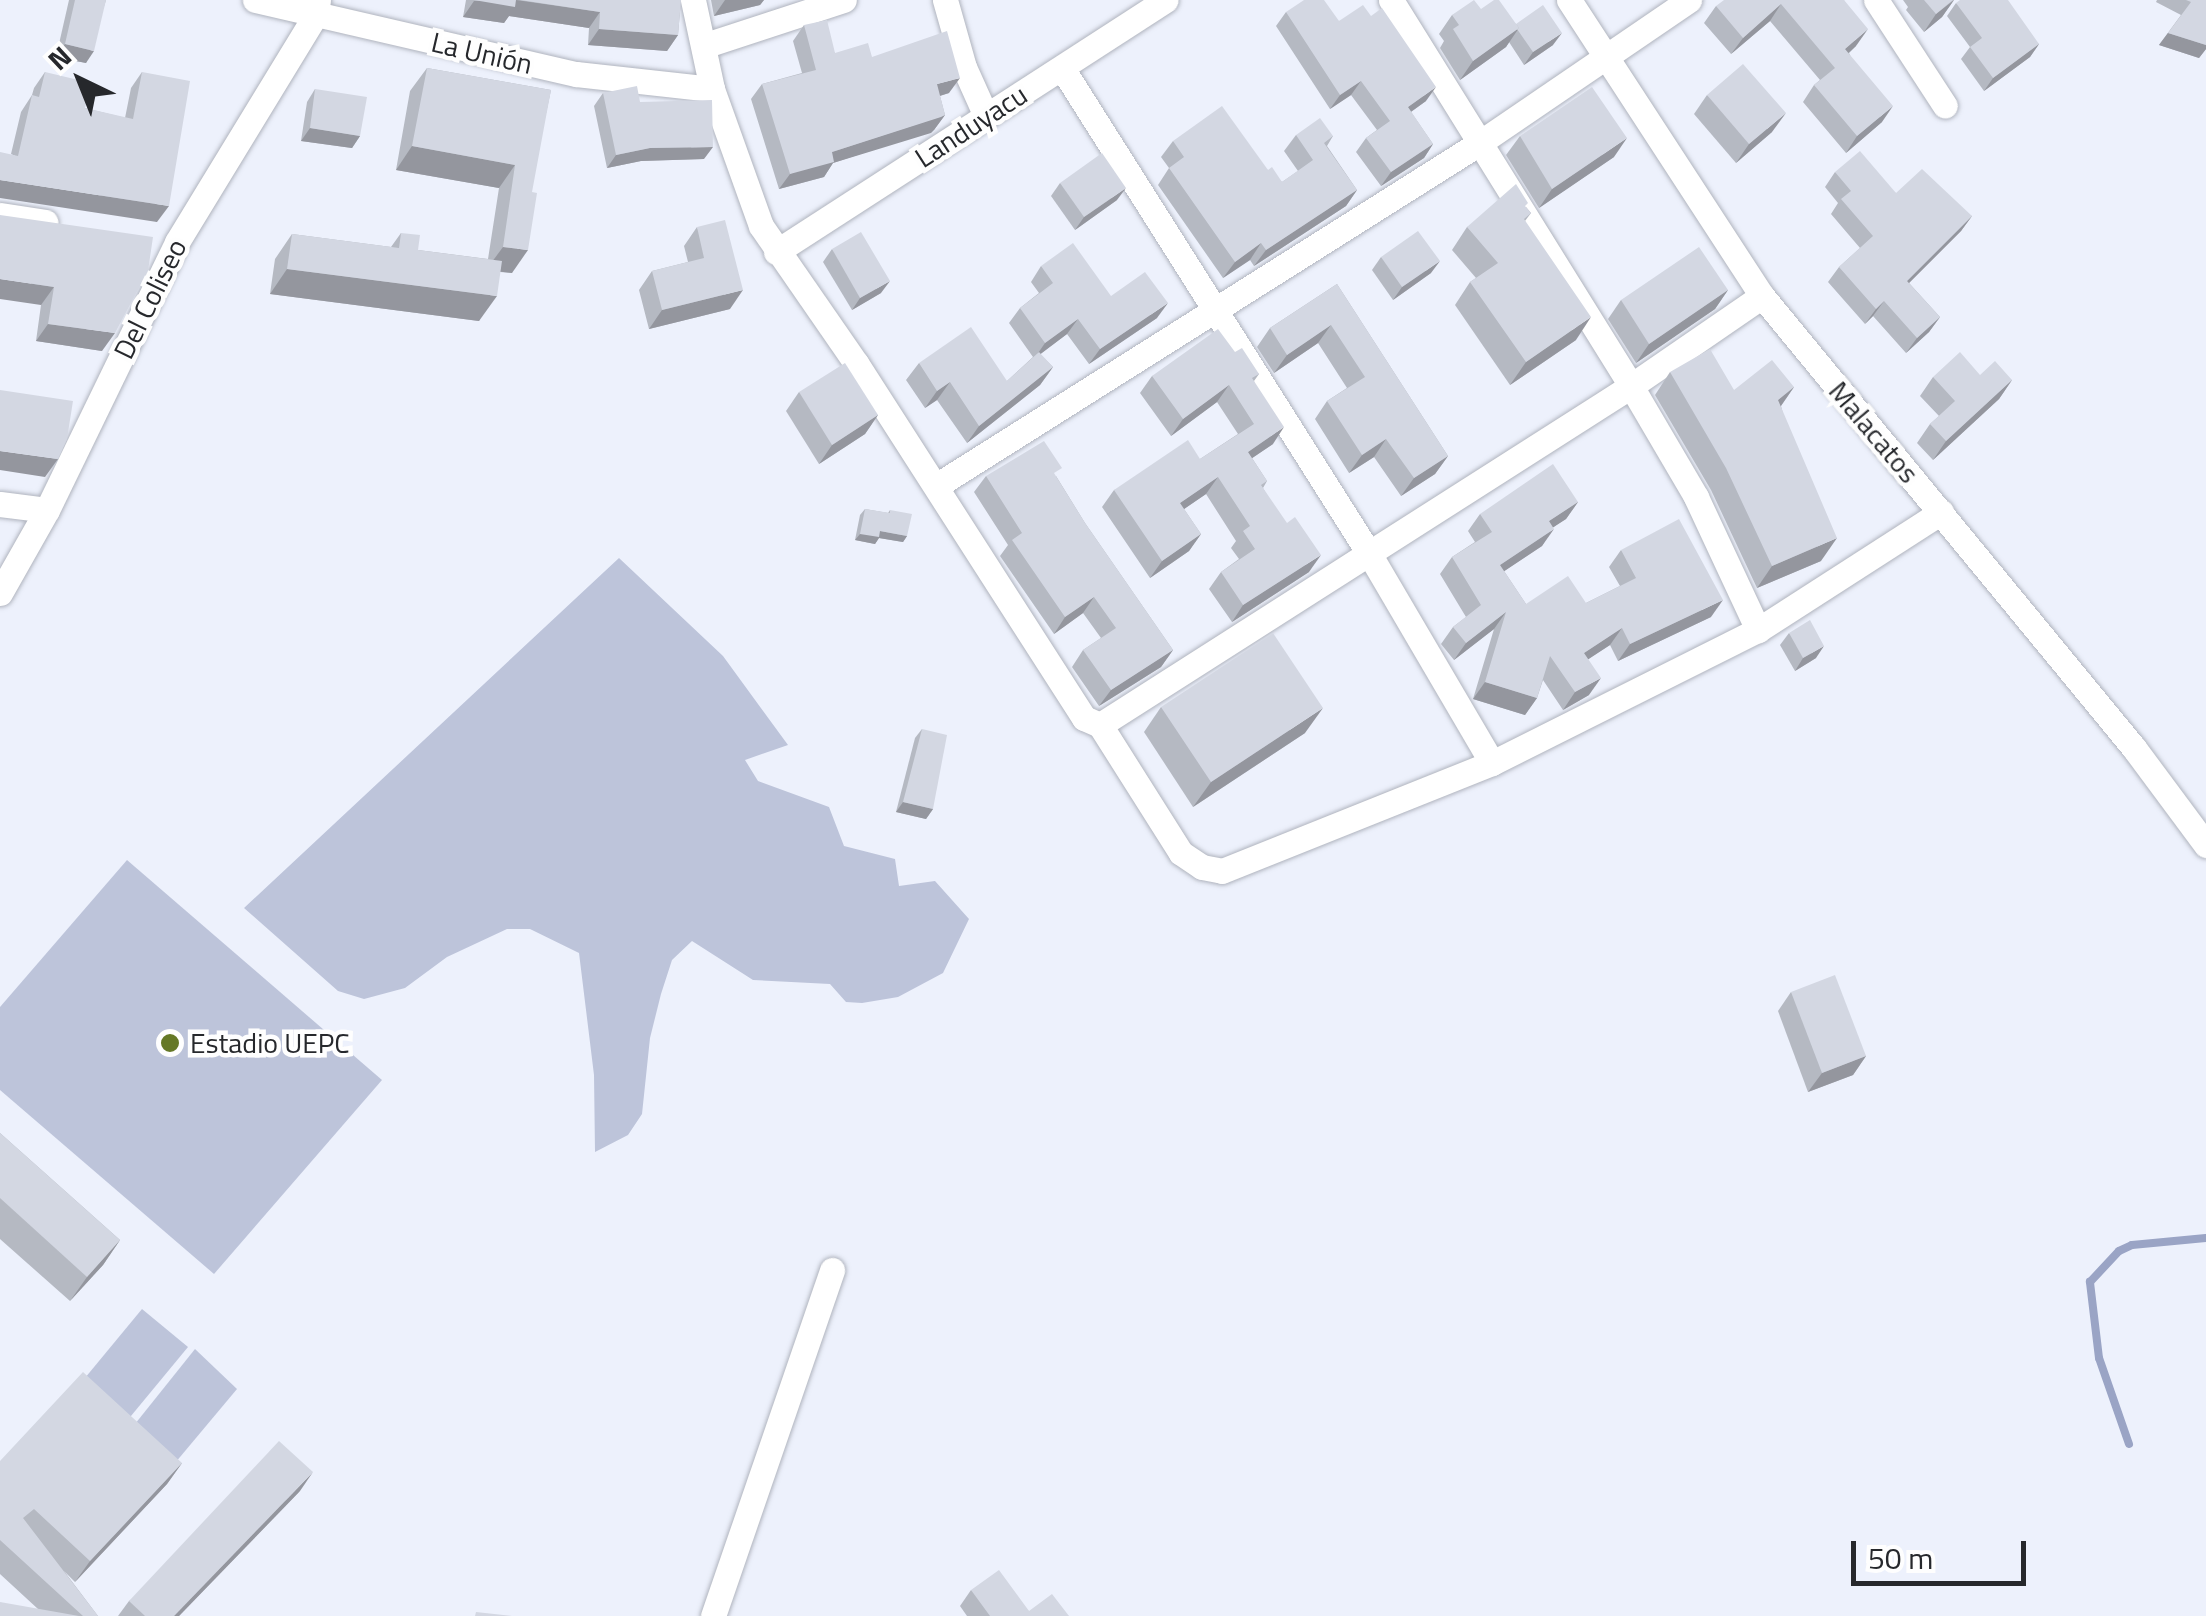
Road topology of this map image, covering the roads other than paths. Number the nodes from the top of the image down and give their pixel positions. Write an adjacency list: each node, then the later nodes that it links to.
1 (255, 0): 10 (street, La Unión)
2 (693, 0): 11 (street)
3 (844, 0): 11 (street)
4 (945, 0): 16 (street)
5 (1166, 0): 13 (street, Landuyacu)
6 (1390, 0): 17 (street)
7 (1569, 0): 12 (street, Malacatos)
8 (1689, 0): 12 (street)
9 (1876, 0): 15 (street)
10 (317, 7): 14 (street, La Unión); 26 (street, Del Coliseo)
11 (706, 45): 14 (street)
12 (1608, 60): 17 (street); 21 (street, Malacatos)
13 (1062, 68): 16 (street, Landuyacu); 22 (street)
14 (712, 89): 20 (street)
15 (1945, 106)
16 (986, 116): 20 (street, Landuyacu)
17 (1482, 142): 22 (street); 23 (street)
18 (0, 215): 19 (street)
19 (78, 227)
20 (776, 252): 24 (street)
21 (1762, 296): 23 (street); 27 (street, Malacatos)
22 (1215, 310): 24 (street); 28 (street)
23 (1632, 386): 28 (street); 30 (street)
24 (936, 486): 31 (street)
25 (0, 504): 26 (street)
26 (48, 510): 29 (street, Del Coliseo)
27 (1941, 512): 30 (street); 33 (street, Malacatos)
28 (1370, 555): 31 (street); 32 (street)
29 (0, 593)
30 (1758, 630): 32 (street)
31 (1100, 725): 32 (street)
32 (1492, 763)
33 (2206, 845)
34 (832, 1270): 35 (street)
35 (713, 1616)

